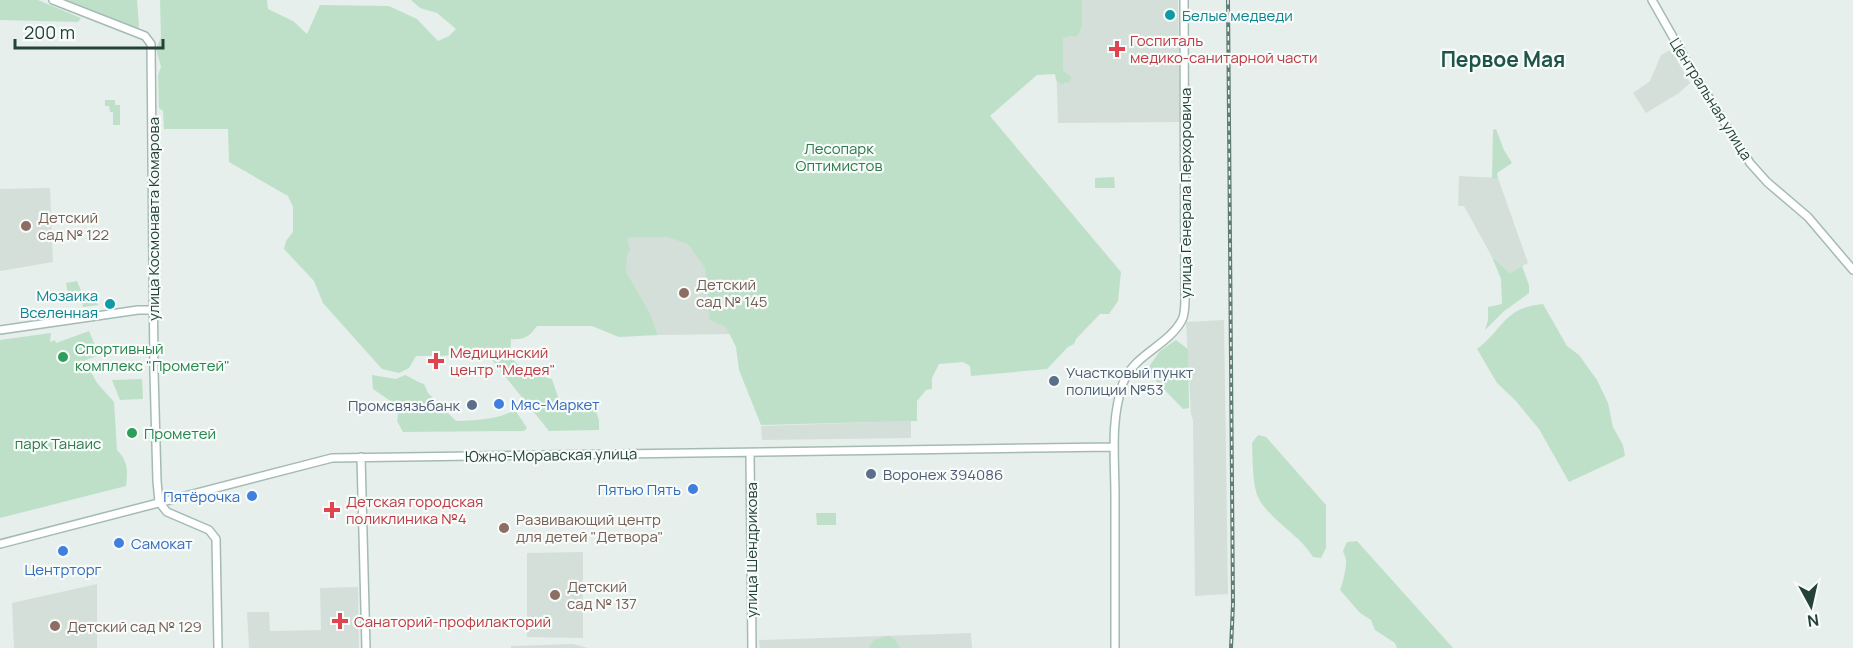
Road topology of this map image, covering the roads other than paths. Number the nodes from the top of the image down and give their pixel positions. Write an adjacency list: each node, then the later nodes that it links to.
1 (53, 0): 5 (street, улица Космонавта Комарова)
2 (1184, 0): 7 (street, улица Генерала Перхоровича)
3 (1652, 0): 4 (street, Центральная улица)
4 (1853, 270)
5 (154, 310): 6 (street); 10 (street, улица Космонавта Комарова)
6 (0, 330)
7 (1113, 447): 8 (street, Южно-Моравская улица); 15 (street, улица Генерала Перхоровича)
8 (750, 453): 9 (street, Южно-Моравская улица); 14 (street, улица Шендрикова)
9 (361, 457): 10 (street, Южно-Моравская улица); 13 (street)
10 (159, 502): 11 (street, Южно-Моравская улица); 12 (street)
11 (0, 544)
12 (218, 648)
13 (366, 648)
14 (752, 648)
15 (1115, 648)

